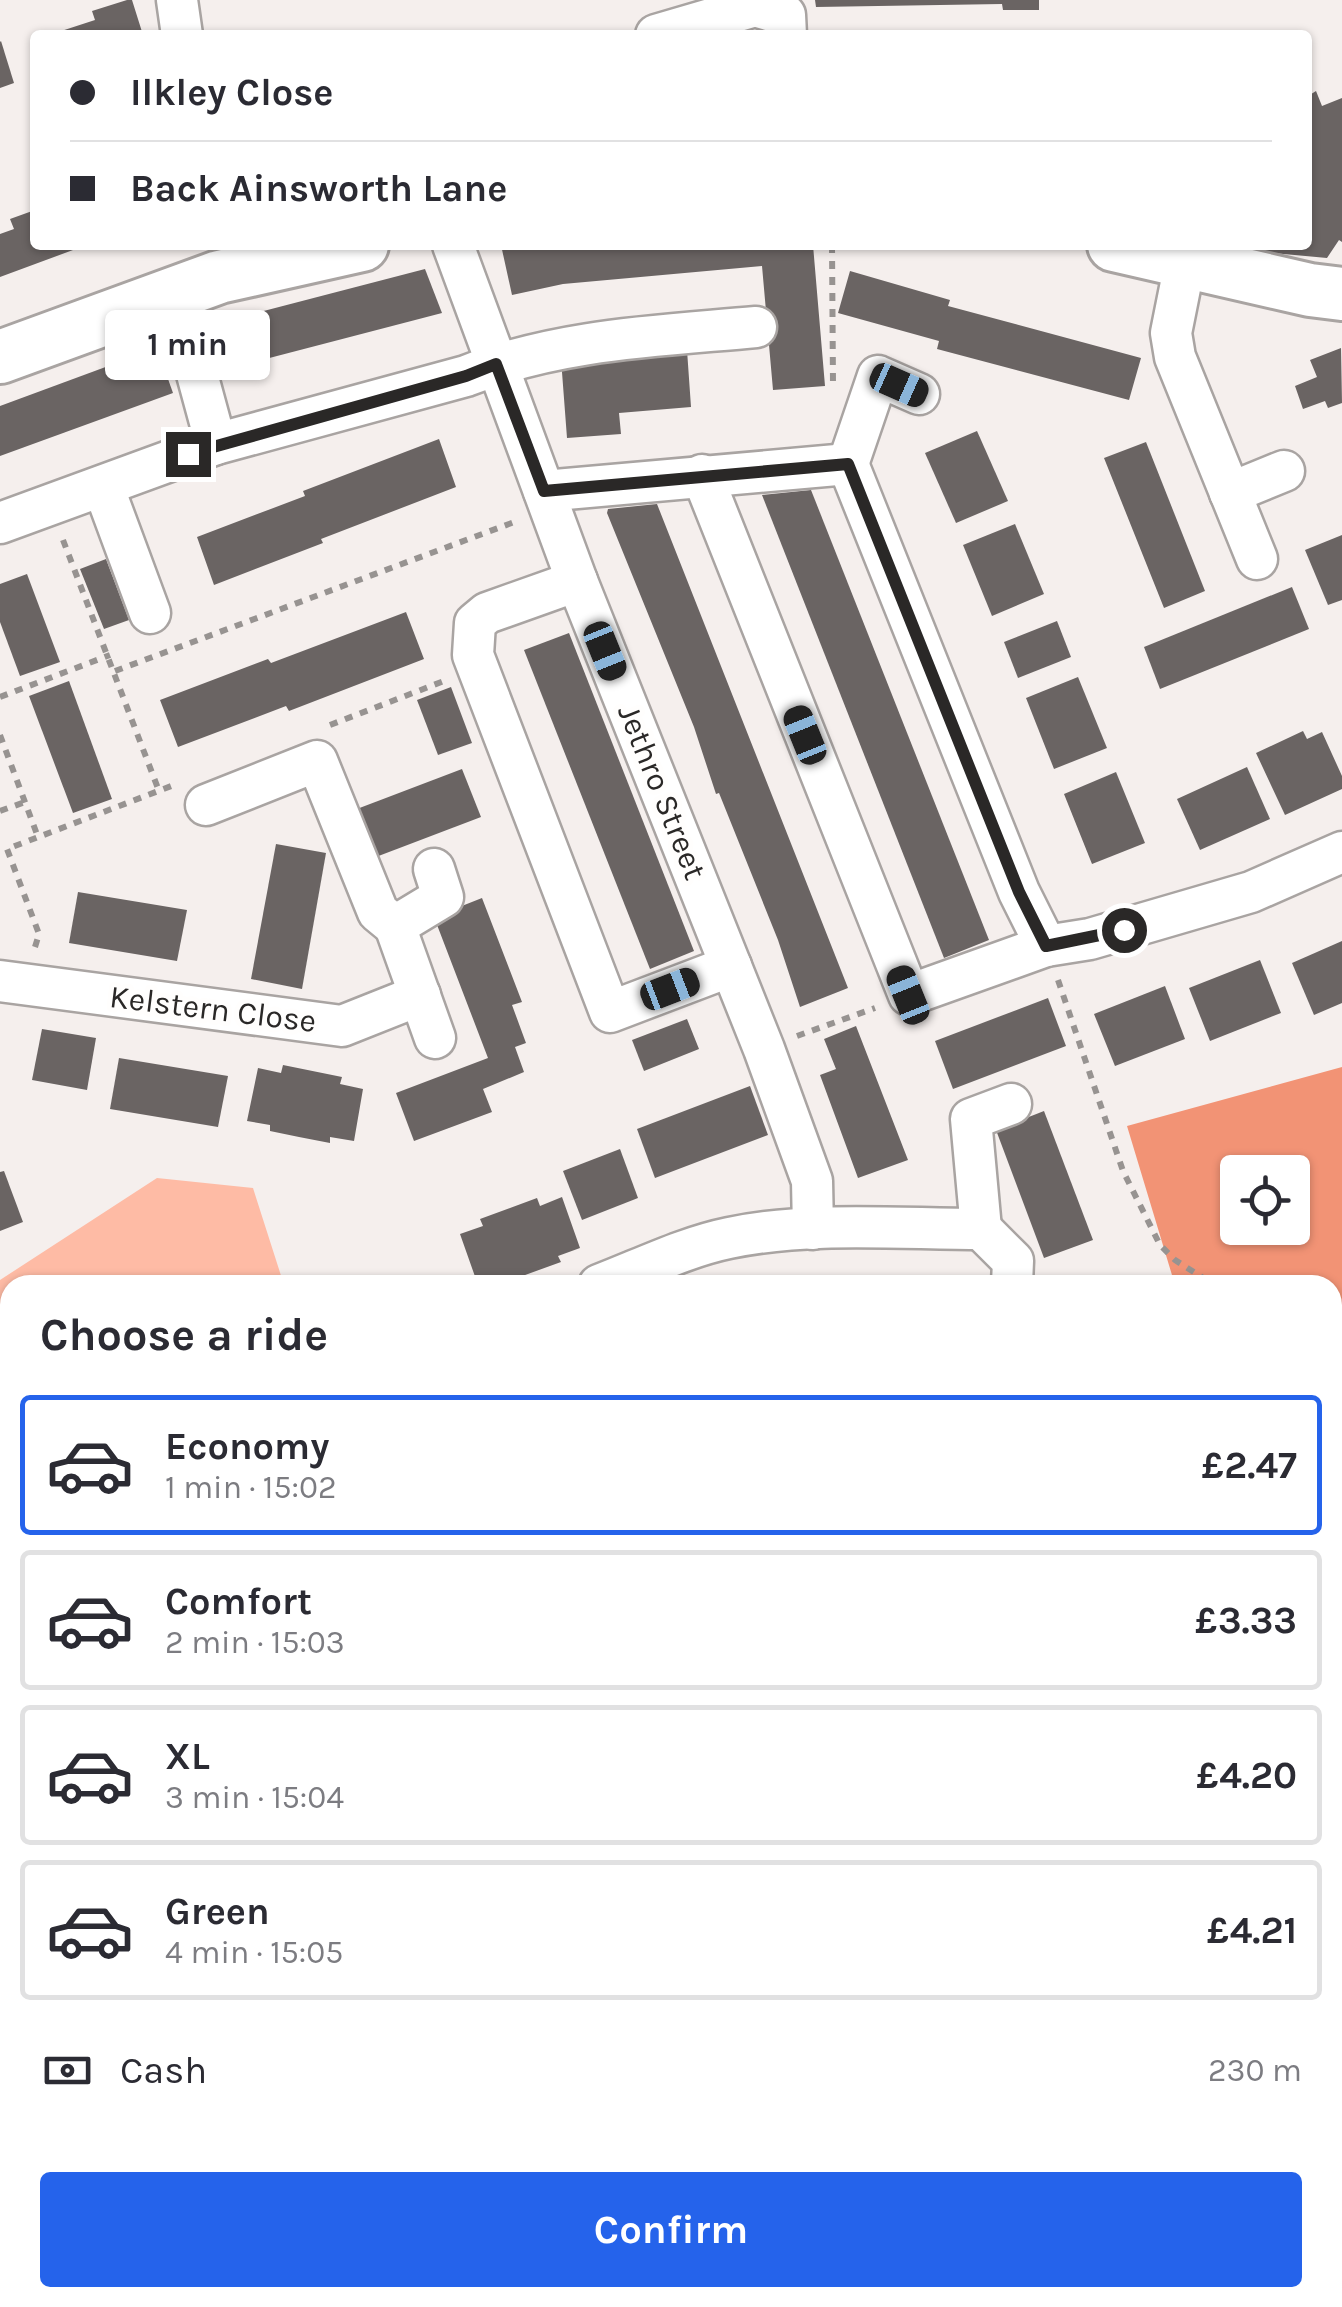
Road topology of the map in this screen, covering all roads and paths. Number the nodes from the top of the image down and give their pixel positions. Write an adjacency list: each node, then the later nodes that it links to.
1 (177, 0): 3 (street)
2 (786, 25): 4 (street)
3 (181, 30)
4 (673, 30)
5 (333, 250): 10 (main road)
6 (454, 250): 14 (street, Jethro Street)
7 (832, 250): 17 (path)
8 (1134, 250): 9 (main road)
9 (1185, 263): 11 (main road); 21 (street)
10 (203, 272): 13 (main road); 16 (street)
11 (1342, 294)
12 (756, 327): 14 (street)
13 (0, 357)
14 (496, 364): 16 (street); 22 (street, Jethro Street)
15 (919, 394): 17 (street)
16 (216, 444): 20 (street)
17 (848, 464): 19 (street); 40 (street)
18 (1284, 471): 21 (street)
19 (702, 475): 22 (street); 44 (street)
20 (103, 486): 23 (street); 27 (street)
21 (1230, 492): 25 (street)
22 (548, 500): 26 (street, Jethro Street); 29 (path)
23 (50, 505): 24 (street); 28 (path)
24 (0, 524)
25 (1256, 560)
26 (578, 581): 41 (street, Jethro Street); 41 (street)
27 (150, 613)
28 (110, 655): 29 (path); 30 (path)
29 (115, 671): 32 (path)
30 (0, 697)
31 (0, 735): 33 (path)
32 (159, 791)
33 (25, 802): 35 (path); 36 (path)
34 (206, 805): 39 (street)
35 (0, 811)
36 (38, 838)
37 (1342, 852): 40 (street)
38 (434, 869): 39 (street)
39 (395, 926): 43 (street)
40 (1046, 946): 44 (street); 52 (path)
41 (731, 966): 46 (street, Jethro Street)
42 (0, 981): 43 (street, Kelstern Close)
43 (420, 995): 45 (street)
44 (908, 995): 46 (path)
45 (435, 1038)
46 (764, 1048): 48 (street, Jethro Street)
47 (1011, 1104): 49 (street)
48 (812, 1229): 49 (street); 50 (street)
49 (981, 1229): 51 (street)
50 (659, 1275)
51 (1013, 1275)
52 (1198, 1275)

